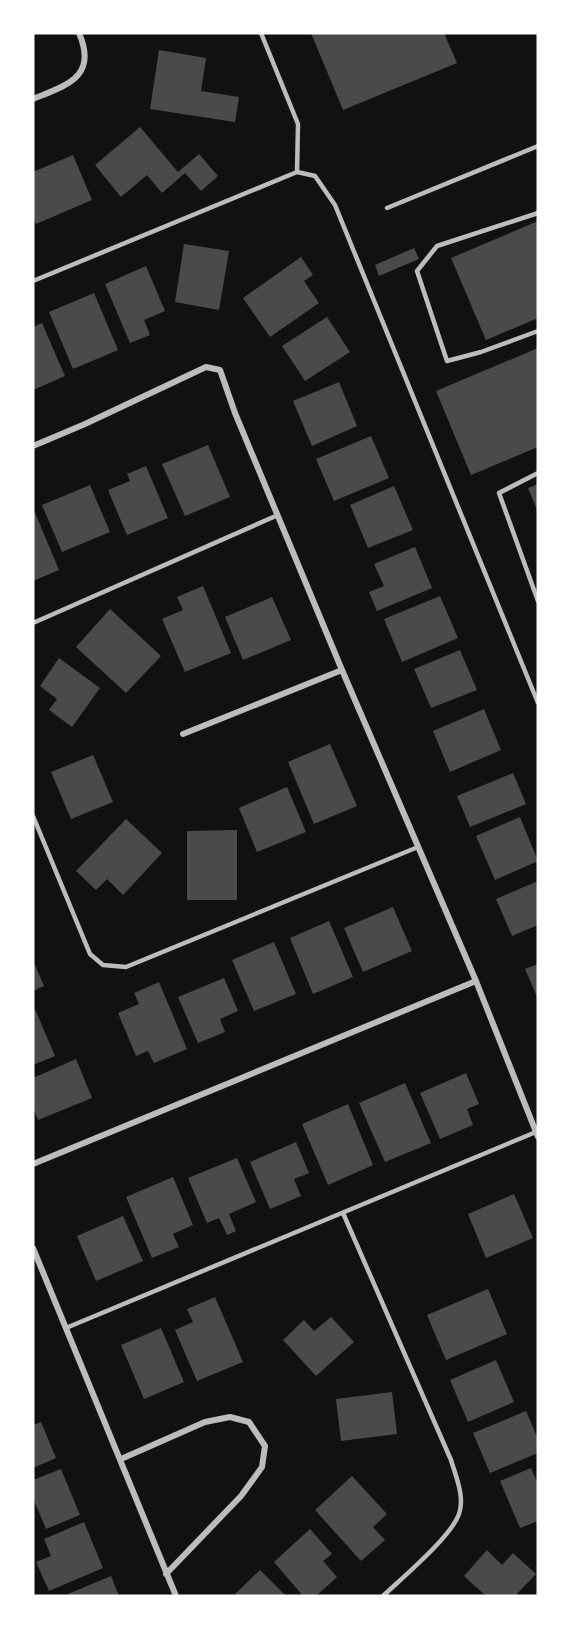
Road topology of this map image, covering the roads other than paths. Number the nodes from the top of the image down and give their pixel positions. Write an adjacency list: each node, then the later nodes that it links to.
1 (79, 33): 3 (street)
2 (261, 33): 5 (lane)
3 (33, 99)
4 (538, 146): 6 (lane)
5 (297, 172): 8 (lane); 16 (lane)
6 (387, 208)
7 (538, 213): 9 (lane)
8 (33, 281)
9 (538, 331)
10 (33, 446): 12 (street)
11 (538, 473): 13 (lane)
12 (278, 515): 14 (lane); 15 (street)
13 (538, 601)
14 (33, 623)
15 (342, 670): 17 (street); 19 (street)
16 (538, 704)
17 (183, 734)
18 (33, 816): 19 (lane)
19 (418, 847): 20 (street)
20 (476, 981): 21 (street); 22 (street)
21 (537, 1134): 23 (lane)
22 (33, 1164)
23 (343, 1213): 25 (lane); 29 (lane)
24 (33, 1248): 25 (street)
25 (66, 1328): 26 (street)
26 (121, 1459): 27 (street); 27 (street)
27 (166, 1574): 28 (street)
28 (176, 1596)
29 (383, 1596)

